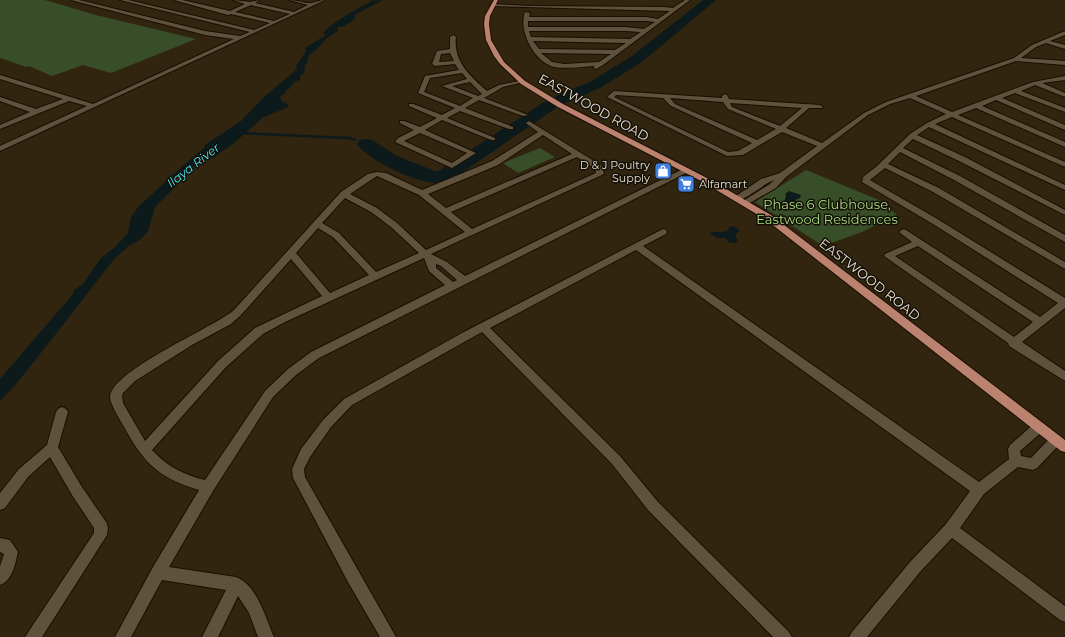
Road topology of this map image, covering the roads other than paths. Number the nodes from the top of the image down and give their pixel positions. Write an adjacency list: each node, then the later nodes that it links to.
1 (73, 0): 21 (street)
2 (122, 0): 9 (street)
3 (235, 0): 12 (street)
4 (258, 0): 12 (street)
5 (291, 0): 14 (street)
6 (323, 0): 14 (street)
7 (534, 0): 16 (street)
8 (688, 0): 18 (street)
9 (132, 1): 17 (street)
10 (188, 1): 11 (street); 19 (street)
11 (177, 2)
12 (250, 3): 19 (street); 20 (street)
13 (494, 3): 16 (street); 49 (main road, EASTWOOD ROAD)
14 (313, 5): 20 (street)
15 (171, 7): 17 (street)
16 (531, 7): 18 (street); 22 (street)
17 (164, 10): 21 (street); 24 (street)
18 (675, 10): 23 (street)
19 (230, 12): 24 (street); 25 (street)
20 (294, 13): 25 (street)
21 (143, 18): 26 (street)
22 (526, 19): 23 (street); 27 (street)
23 (659, 20): 28 (street)
24 (207, 21): 26 (street); 29 (street)
25 (274, 22): 29 (street)
26 (186, 28): 32 (street)
27 (526, 29): 28 (street); 33 (street)
28 (646, 31): 34 (street)
29 (253, 32): 32 (street)
30 (1065, 33): 35 (street)
31 (453, 37): 37 (street)
32 (240, 38): 62 (street)
33 (529, 39): 34 (street); 38 (street)
34 (631, 41): 39 (street)
35 (1044, 41): 36 (street); 40 (street)
36 (1065, 47)
37 (452, 51): 41 (street); 41 (street)
38 (538, 51): 39 (street); 43 (street)
39 (616, 52): 43 (street)
40 (1016, 59): 42 (street); 55 (street)
41 (457, 62): 45 (street)
42 (1065, 62)
43 (601, 64): 44 (street)
44 (591, 69)
45 (463, 71): 48 (street); 66 (street)
46 (0, 77): 60 (street)
47 (1064, 79): 50 (street)
48 (472, 80): 52 (street); 57 (street)
49 (525, 83): 52 (street); 93 (main road, EASTWOOD ROAD)
50 (1035, 83): 51 (street); 53 (street)
51 (1016, 91): 58 (street); 67 (street)
52 (486, 94): 57 (street)
53 (1065, 95)
54 (666, 96): 56 (street); 85 (street); 85 (street)
55 (911, 96): 69 (street); 87 (street)
56 (725, 97): 63 (street); 80 (street)
57 (479, 98): 66 (street); 70 (street)
58 (996, 98): 64 (street); 79 (street)
59 (0, 99): 68 (street)
60 (67, 99): 62 (street); 68 (street)
61 (411, 105): 71 (street)
62 (93, 106): 88 (street)
63 (808, 106): 65 (street); 80 (street)
64 (977, 106): 69 (street); 86 (street)
65 (820, 107)
66 (460, 108): 71 (street); 78 (street)
67 (1065, 110)
68 (36, 112): 75 (street)
69 (953, 114): 76 (street); 92 (street)
70 (525, 115)
71 (441, 119): 81 (street); 84 (street)
72 (0, 121): 75 (street)
73 (402, 122): 81 (street)
74 (529, 123): 82 (street)
75 (8, 124): 77 (street)
76 (929, 124): 83 (street); 94 (street)
77 (0, 128)
78 (511, 128)
79 (1065, 128)
80 (781, 129): 85 (street); 87 (street)
81 (420, 130): 81 (street)
82 (543, 132): 90 (street); 95 (street)
83 (913, 136): 89 (street); 99 (street)
84 (493, 140)
85 (756, 143)
86 (1065, 145)
87 (823, 146): 97 (street)
88 (0, 149)
89 (899, 149): 91 (street); 104 (street)
90 (578, 154): 98 (street); 101 (street)
91 (883, 164): 109 (street); 114 (street)
92 (1065, 165)
93 (686, 171): 97 (main road, EASTWOOD ROAD); 111 (street)
94 (1065, 188)
95 (422, 193): 96 (street); 98 (street)
96 (344, 194): 100 (street); 108 (street)
97 (742, 200): 120 (main road, EASTWOOD ROAD)
98 (446, 211): 101 (street)
99 (1065, 213)
100 (317, 224): 107 (street); 110 (street)
101 (471, 232): 108 (street)
102 (663, 232): 106 (street)
103 (903, 232): 105 (street)
104 (1065, 239)
105 (920, 242): 115 (street); 117 (street)
106 (638, 246): 116 (street); 126 (street)
107 (291, 253): 113 (street); 123 (street)
108 (427, 255): 110 (street); 111 (street); 112 (street)
109 (1065, 266)
110 (375, 276): 113 (street)
111 (464, 280): 112 (street)
112 (452, 286): 125 (street)
113 (329, 298): 123 (street)
114 (1065, 303): 115 (street)
115 (1041, 322): 117 (street)
116 (483, 326): 138 (street); 139 (street)
117 (1013, 343): 118 (street)
118 (1065, 377)
119 (62, 412): 122 (street)
120 (1039, 427): 121 (main road, EASTWOOD ROAD); 124 (street)
121 (1060, 443): 124 (street)
122 (52, 448): 127 (street); 134 (street)
123 (145, 450): 125 (street)
124 (1016, 461): 126 (street)
125 (208, 487): 130 (street)
126 (979, 490): 128 (street)
127 (0, 504)
128 (951, 528): 133 (street); 140 (street)
129 (0, 545): 131 (street)
130 (158, 572): 132 (street); 135 (street)
131 (0, 578)
132 (236, 584): 136 (street); 137 (street)
133 (1065, 615)
134 (33, 637)
135 (123, 637)
136 (210, 637)
137 (266, 637)
138 (388, 637)
139 (784, 637)
140 (857, 637)

